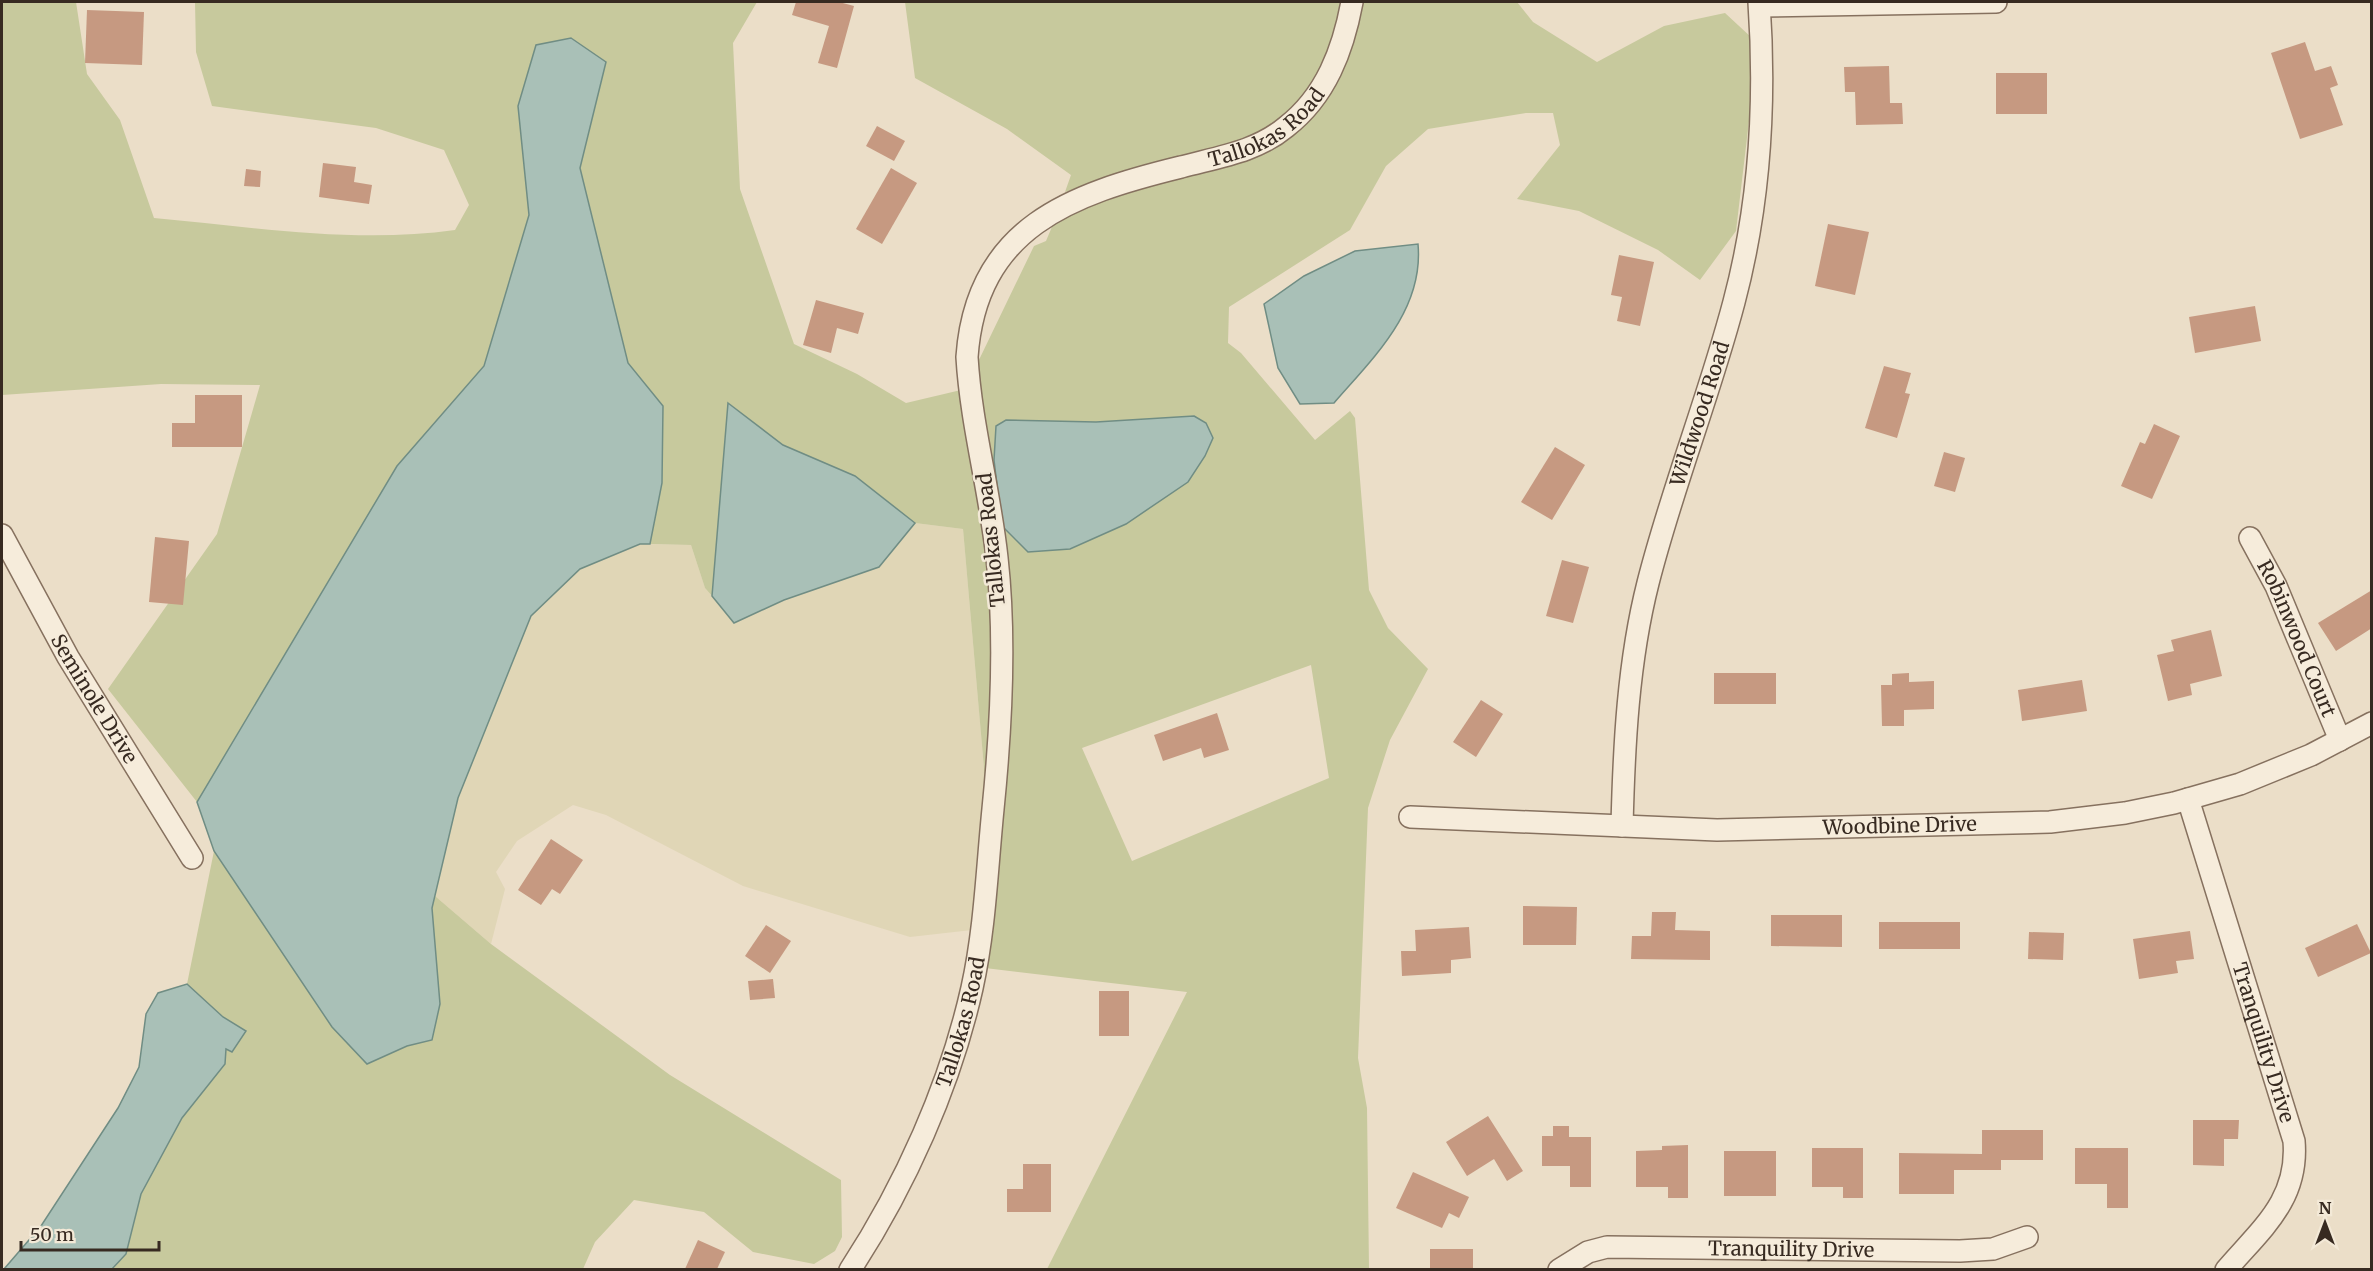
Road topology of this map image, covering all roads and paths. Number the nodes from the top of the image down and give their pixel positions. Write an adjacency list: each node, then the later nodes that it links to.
1 (1352, 2): 13 (street, Tallokas Road)
2 (1996, 2): 3 (street)
3 (1759, 4): 10 (street, Wildwood Road)
4 (2, 535): 11 (street, Seminole Drive)
5 (2250, 538): 7 (street, Robinwood Court)
6 (2372, 723): 7 (street, Woodbine Drive)
7 (2340, 740): 8 (street, Woodbine Drive)
8 (2188, 800): 10 (street, Woodbine Drive); 15 (street, Tranquility Drive)
9 (1410, 817): 10 (street, Woodbine Drive)
10 (1622, 826)
11 (192, 858)
12 (2027, 1237): 14 (street, Tranquility Drive)
13 (850, 1269)
14 (1560, 1269)
15 (2226, 1269)

